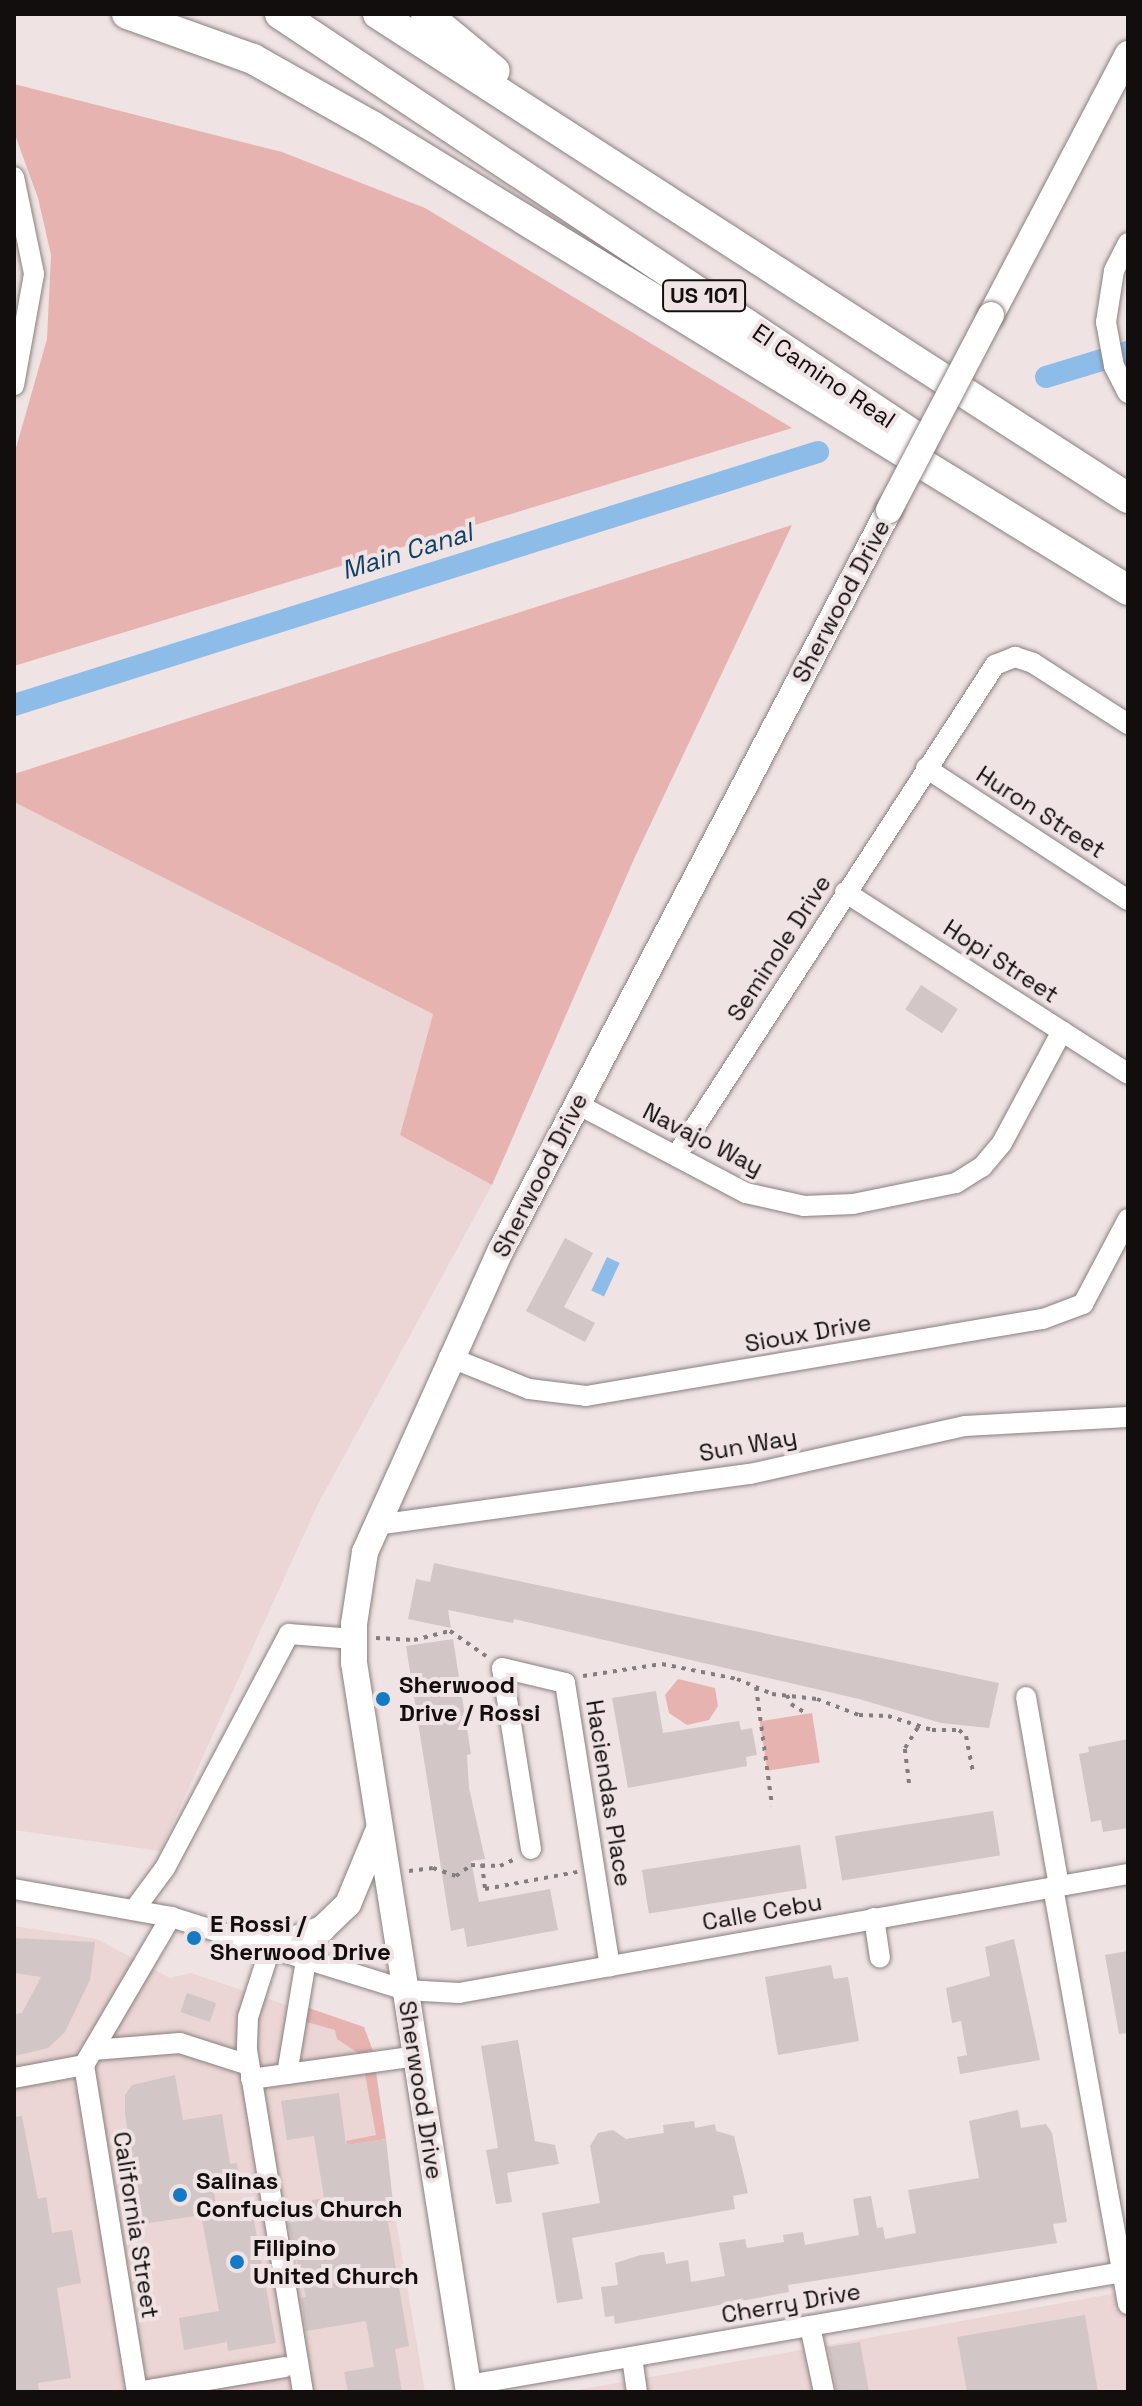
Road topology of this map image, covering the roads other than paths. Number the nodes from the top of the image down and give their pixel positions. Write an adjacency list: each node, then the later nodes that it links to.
1 (127, 14): 13 (highway)
2 (280, 14): 12 (highway, El Camino Real / US 101)
3 (378, 14): 6 (highway, US 101)
4 (426, 14): 6 (highway)
5 (1128, 54): 20 (main road, Sherwood Drive, bridge)
6 (615, 169): 11 (highway, US 101)
7 (14, 177): 9 (street)
8 (1128, 243): 10 (street)
9 (14, 385)
10 (1128, 392)
11 (1128, 498)
12 (1128, 578)
13 (1128, 590)
14 (1128, 724): 15 (street, Seminole Drive)
15 (926, 768): 16 (street, Seminole Drive); 17 (street, Huron Street)
16 (845, 892): 18 (street, Hopi Street); 21 (street, Seminole Drive)
17 (1128, 900)
18 (1062, 1031): 19 (street, Hopi Street); 21 (street, Navajo Way)
19 (1128, 1074)
20 (577, 1104): 21 (street, Navajo Way); 23 (main road, Sherwood Drive)
21 (676, 1156)
22 (1128, 1219): 23 (street, Sioux Drive)
23 (449, 1357): 25 (main road, Sherwood Drive)
24 (1128, 1417): 25 (street, Sun Way)
25 (376, 1525): 26 (main road, Sherwood Drive)
26 (354, 1639): 28 (main road, Sherwood Drive); 33 (street)
27 (1026, 1697): 31 (street)
28 (379, 1829): 36 (main road); 40 (main road, Sherwood Drive)
29 (531, 1849): 39 (street, Haciendas Place)
30 (1128, 1874): 31 (street, Calle Cebu)
31 (1056, 1887): 35 (street, Calle Cebu); 46 (street)
32 (14, 1889): 33 (street, Calle Cebu)
33 (134, 1910): 34 (street, Calle Cebu)
34 (171, 1917): 36 (street, Calle Cebu); 42 (street)
35 (874, 1918): 37 (street); 39 (street, Calle Cebu)
36 (270, 1949): 38 (street, Calle Cebu); 43 (street)
37 (880, 1958)
38 (306, 1960): 40 (street, Calle Cebu); 44 (street)
39 (610, 1966): 40 (street, Calle Cebu)
40 (405, 1990): 41 (main road, Sherwood Drive)
41 (416, 2056): 44 (street); 51 (main road, Sherwood Drive)
42 (89, 2058): 43 (street); 45 (street); 52 (street, California Street)
43 (250, 2072): 44 (street); 53 (street)
44 (287, 2074)
45 (14, 2078)
46 (1123, 2272): 47 (street); 48 (street, Cherry Drive)
47 (1128, 2304)
48 (810, 2326): 49 (street, Cherry Drive); 55 (street)
49 (632, 2357): 51 (street, Cherry Drive); 54 (street)
50 (285, 2367): 52 (street)
51 (469, 2389)
52 (137, 2392)
53 (303, 2392)
54 (637, 2392)
55 (824, 2392)

